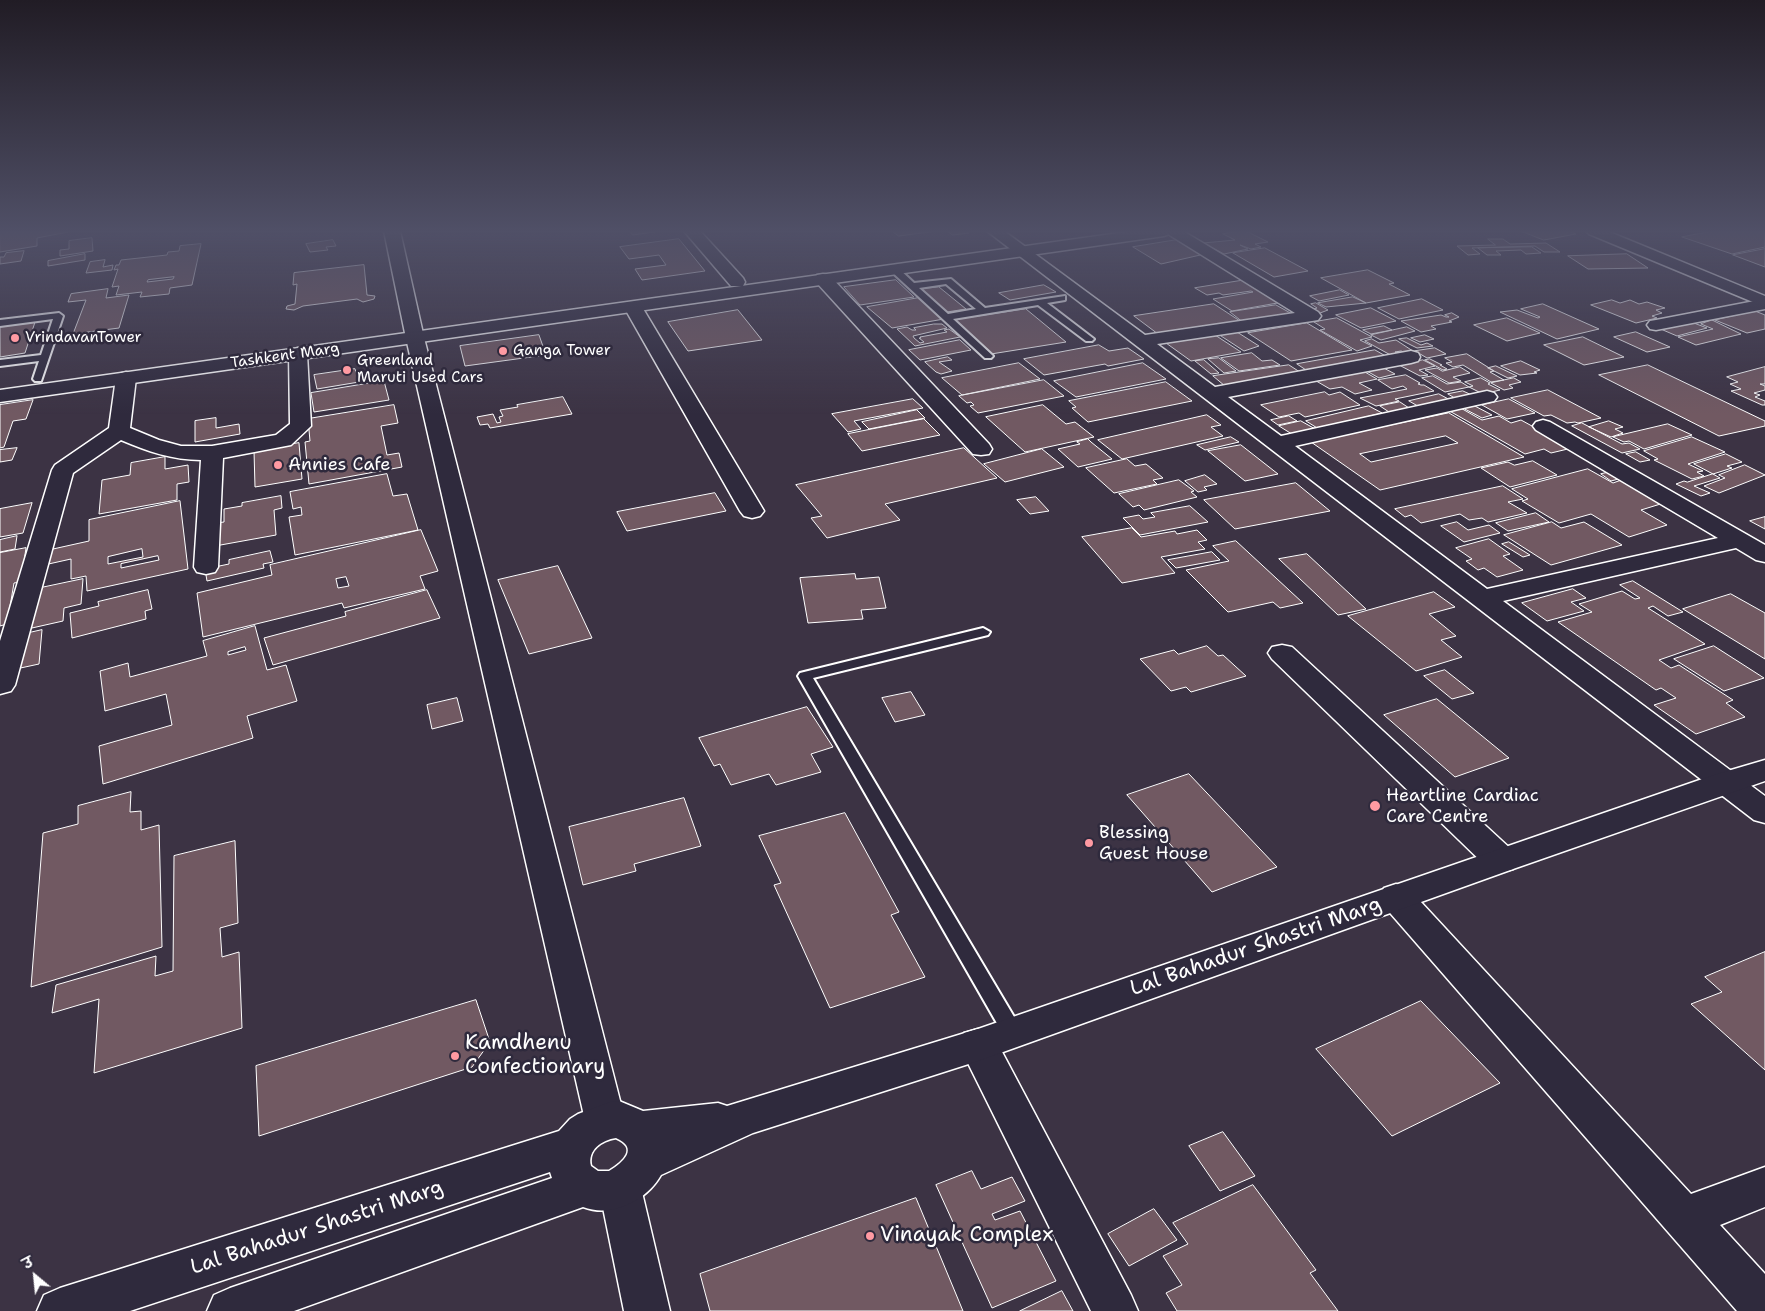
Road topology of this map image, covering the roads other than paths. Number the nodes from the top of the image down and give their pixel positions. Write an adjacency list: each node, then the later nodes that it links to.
1 (405, 292): 18 (street)
2 (673, 292): 18 (street, Tashkent Marg)
3 (734, 292): 13 (street, Tashkent Marg)
4 (835, 292): 35 (street)
5 (920, 292): 15 (lane)
6 (961, 292): 14 (lane)
7 (1077, 292): 20 (street)
8 (1273, 292): 20 (street)
9 (1739, 292): 12 (street)
10 (1062, 298): 11 (lane)
11 (1040, 302): 14 (lane); 19 (lane)
12 (1765, 303): 17 (street)
13 (633, 307): 18 (street, Tashkent Marg); 37 (street)
14 (983, 311): 15 (lane)
15 (946, 317): 22 (lane)
16 (0, 323): 23 (lane)
17 (1656, 325)
18 (414, 333): 21 (street, Tashkent Marg); 26 (street, Tashkent Marg); 51 (street)
19 (1089, 339)
20 (1142, 341): 29 (street)
21 (298, 354): 27 (street, Tashkent Marg); 36 (street)
22 (988, 356)
23 (45, 357): 25 (lane); 26 (lane)
24 (1411, 357): 29 (street)
25 (0, 363)
26 (38, 378): 28 (street, Tashkent Marg)
27 (126, 378): 30 (street, Tashkent Marg); 33 (street)
28 (0, 384)
29 (1212, 394): 34 (street)
30 (0, 396)
31 (1487, 397): 34 (street)
32 (1543, 426): 38 (street)
33 (119, 431): 36 (street); 44 (street)
34 (1276, 444): 41 (street)
35 (981, 449)
36 (212, 453): 40 (street)
37 (752, 511)
38 (1740, 540): 39 (street); 41 (street)
39 (1765, 555)
40 (206, 567)
41 (1482, 598): 46 (street)
42 (983, 632): 50 (lane)
43 (1282, 653): 48 (street)
44 (1, 684)
45 (1765, 770): 46 (street, Lal Bahadur Shastri Marg)
46 (1725, 782): 47 (street); 48 (street, Lal Bahadur Shastri Marg)
47 (1765, 812)
48 (1501, 860): 49 (street, Lal Bahadur Shastri Marg)
49 (1396, 897): 50 (street, Lal Bahadur Shastri Marg); 53 (street)
50 (995, 1039): 51 (street, Lal Bahadur Shastri Marg); 58 (street)
51 (612, 1155): 55 (street, Lal Bahadur Shastri Marg); 56 (street); 57 (street)
52 (1765, 1187): 53 (street)
53 (1684, 1218): 54 (street)
54 (1765, 1308)
55 (60, 1311)
56 (230, 1311)
57 (647, 1311)
58 (1115, 1311)

